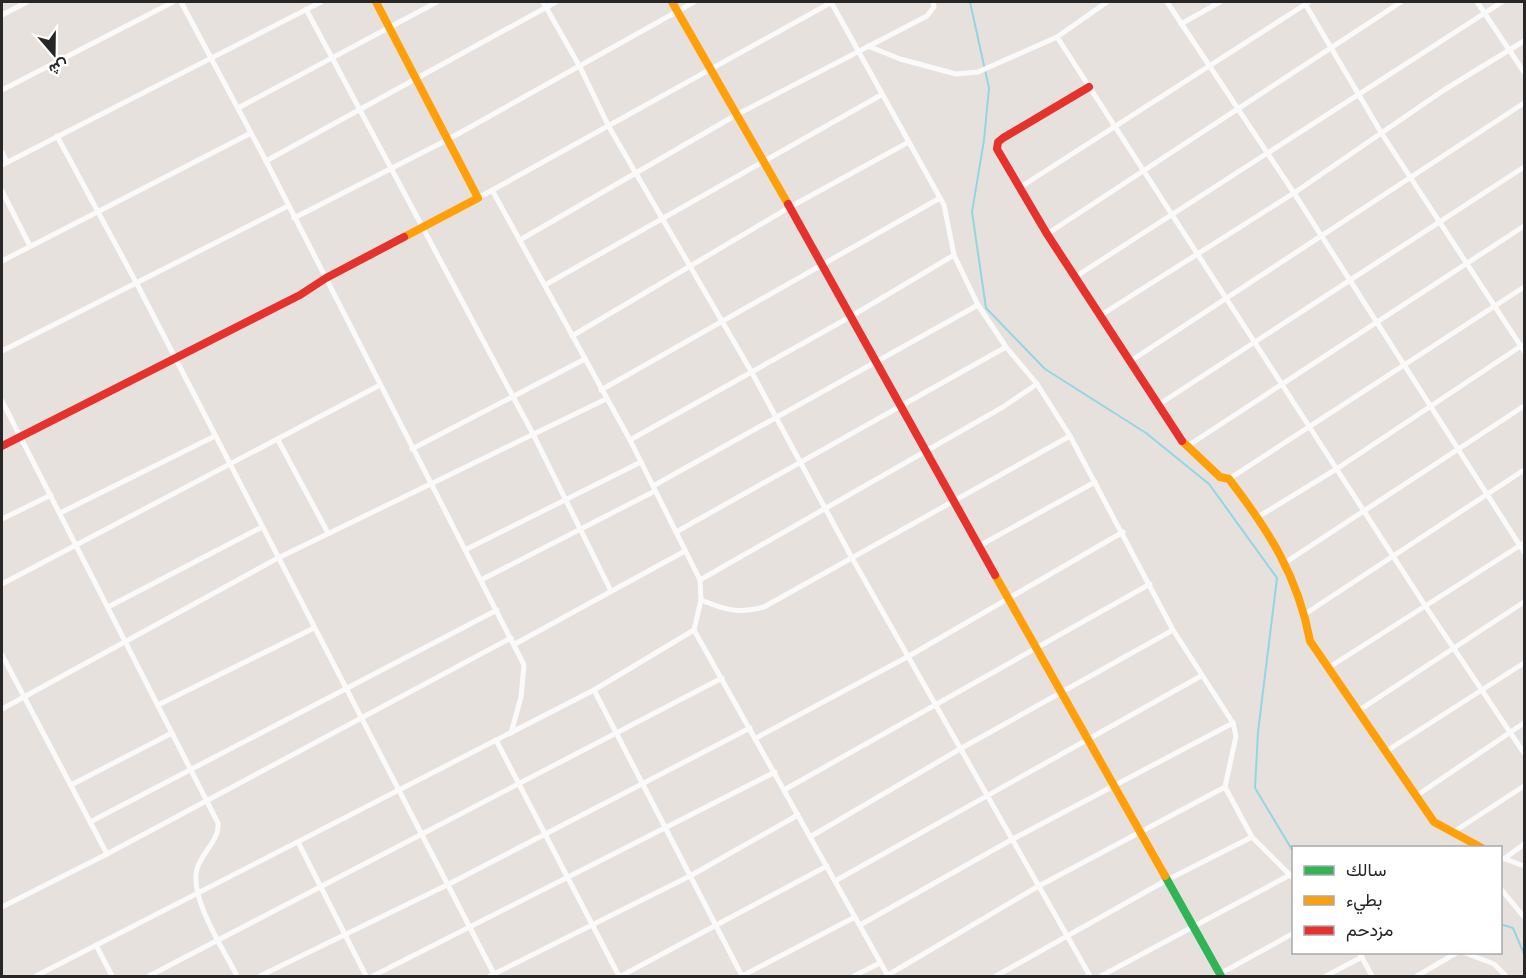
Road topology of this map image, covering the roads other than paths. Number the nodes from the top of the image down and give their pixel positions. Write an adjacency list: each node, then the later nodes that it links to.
1 (27, 2): 23 (street)
2 (173, 2): 40 (street)
3 (181, 2): 32 (street)
4 (321, 2): 20 (street)
5 (376, 2): 25 (street)
6 (437, 2): 25 (street)
7 (556, 2): 19 (street)
8 (672, 2): 21 (street)
9 (694, 2): 21 (street)
10 (831, 2): 31 (street); 36 (street)
11 (933, 2): 28 (street)
12 (1107, 2): 26 (street)
13 (1167, 2): 24 (street)
14 (1220, 2): 24 (street)
15 (1306, 2): 29 (street); 34 (street)
16 (1401, 2): 29 (street)
17 (1477, 2): 22 (street)
18 (1502, 2): 22 (street)
19 (544, 4): 35 (street); 38 (street)
20 (306, 9): 32 (street); 33 (street)
21 (677, 11): 35 (street); 36 (street)
22 (1485, 13): 30 (street); 41 (street)
23 (2, 15)
24 (1181, 24): 34 (street)
25 (390, 28): 33 (street); 38 (street)
26 (1057, 37): 28 (street); 39 (street)
27 (1524, 41): 30 (street)
28 (868, 46): 31 (street)
29 (1331, 47): 41 (street); 45 (street)
30 (1510, 50): 37 (street); 51 (street)
31 (858, 51): 42 (street); 47 (street)
32 (211, 56): 44 (street); 52 (street)
33 (332, 58): 44 (street); 46 (street)
34 (1208, 66): 45 (street); 49 (street)
35 (580, 67): 48 (street); 53 (street)
36 (709, 67): 47 (street); 48 (street)
37 (1524, 72)
38 (417, 80): 46 (street); 53 (street)
39 (1089, 87): 49 (street); 65 (street)
40 (2, 90)
41 (1357, 93): 51 (street); 56 (street)
42 (881, 95): 54 (street); 58 (street)
43 (1524, 103): 64 (street)
44 (238, 108): 50 (street)
45 (1238, 108): 56 (street); 62 (street)
46 (360, 110): 57 (street); 61 (street)
47 (736, 115): 58 (street); 63 (street)
48 (609, 126): 63 (street); 66 (street)
49 (1114, 126): 62 (street); 65 (street)
50 (251, 133): 57 (street); 73 (street)
51 (1382, 134): 64 (street); 68 (street)
52 (57, 136): 59 (street); 73 (street)
53 (447, 140): 61 (street); 69 (street)
54 (907, 143): 70 (street); 72 (street)
55 (2, 152): 59 (street)
56 (1268, 154): 68 (street); 74 (street)
57 (266, 161): 71 (street)
58 (764, 162): 72 (street); 76 (street)
59 (4, 163)
60 (1524, 166): 77 (street)
61 (393, 169): 75 (street); 79 (street)
62 (1143, 171): 74 (street); 80 (street)
63 (636, 174): 76 (street); 82 (street)
64 (1410, 175): 77 (street); 81 (street)
65 (1019, 188): 80 (street)
66 (492, 190): 69 (street); 82 (street)
67 (2, 191): 83 (street)
68 (1294, 193): 81 (street); 85 (street)
69 (478, 198): 79 (street)
70 (940, 198): 84 (street); 88 (street)
71 (288, 206): 75 (street); 93 (street)
72 (790, 207): 88 (street); 89 (street)
73 (98, 212): 83 (street); 93 (street)
74 (1172, 215): 85 (street); 90 (street)
75 (294, 218): 91 (street)
76 (663, 219): 89 (street); 94 (street)
77 (1441, 223): 87 (street); 92 (street)
78 (1524, 226): 87 (street)
79 (421, 227): 91 (street); 118 (street)
80 (1047, 234): 90 (street)
81 (1321, 236): 92 (street); 96 (street)
82 (520, 240): 94 (street)
83 (30, 246): 86 (street)
84 (954, 255): 97 (street); 100 (street)
85 (1198, 255): 96 (street); 99 (street)
86 (2, 261)
87 (1467, 263): 98 (street); 102 (street)
88 (823, 265): 100 (street); 101 (street)
89 (690, 267): 101 (street); 103 (street)
90 (1075, 277): 99 (street)
91 (326, 278): 108 (street); 116 (street)
92 (1349, 281): 102 (street); 104 (street)
93 (137, 284): 107 (street); 108 (street)
94 (545, 285): 103 (street)
95 (1524, 287): 98 (street)
96 (1226, 298): 104 (street); 111 (street)
97 (978, 304): 105 (street); 110 (street)
98 (1496, 306): 106 (street); 112 (street)
99 (1101, 315): 111 (street)
100 (850, 317): 110 (street); 113 (street)
101 (722, 320): 113 (street); 117 (street)
102 (1375, 323): 112 (street); 114 (street)
103 (572, 336): 109 (street)
104 (1254, 343): 114 (street); 121 (street)
105 (1006, 347): 115 (street); 122 (street)
106 (1523, 347): 123 (street)
107 (2, 351)
108 (175, 359): 128 (street); 130 (street)
109 (585, 359): 117 (street); 118 (street)
110 (874, 362): 122 (street); 125 (street)
111 (1129, 362): 121 (street)
112 (1405, 365): 123 (street); 126 (street)
113 (751, 371): 125 (street); 132 (street)
114 (1281, 383): 126 (street); 134 (street)
115 (1037, 384): 129 (street); 137 (street)
116 (381, 385): 131 (street); 135 (street)
117 (601, 390): 119 (street)
118 (513, 395): 127 (street); 135 (street)
119 (606, 399): 127 (street); 132 (street)
120 (2, 401): 130 (street)
121 (1158, 405): 134 (street)
122 (900, 406): 137 (street); 139 (street)
123 (1431, 406): 136 (street); 141 (street)
124 (1524, 406): 136 (street)
125 (776, 417): 139 (street); 146 (street)
126 (1311, 426): 141 (street); 143 (street)
127 (533, 434): 145 (street); 149 (street)
128 (215, 436): 140 (street); 153 (street)
129 (1070, 436): 144 (street); 150 (street)
130 (21, 437): 133 (street); 148 (street)
131 (278, 440): 140 (street); 160 (street)
132 (630, 440): 138 (street)
133 (2, 446)
134 (1186, 447): 143 (street)
135 (412, 449): 145 (street)
136 (1459, 449): 147 (street); 152 (street)
137 (926, 452): 150 (street); 151 (street)
138 (641, 462): 146 (street); 149 (street)
139 (800, 464): 151 (street); 158 (street)
140 (230, 465): 156 (street); 162 (street)
141 (1338, 468): 152 (street); 154 (street)
142 (1524, 470): 147 (street)
143 (1229, 479): 154 (street)
144 (1095, 482): 159 (street); 163 (street)
145 (429, 483): 160 (street); 164 (street)
146 (654, 488): 157 (street); 158 (street)
147 (1488, 494): 161 (street); 167 (street)
148 (51, 495): 153 (street); 155 (street)
149 (566, 499): 157 (street); 164 (street)
150 (953, 502): 163 (street); 169 (street)
151 (825, 509): 169 (street); 172 (street)
152 (1364, 511): 167 (street); 170 (street)
153 (60, 513): 162 (street)
154 (1258, 517): 170 (street)
155 (2, 519)
156 (262, 527): 168 (street); 179 (street)
157 (582, 528): 171 (street); 175 (street)
158 (676, 532): 165 (street)
159 (1123, 532): 174 (street); 176 (street)
160 (328, 533): 168 (street)
161 (1522, 544): 166 (street); 180 (street)
162 (77, 546): 173 (street); 179 (street)
163 (979, 546): 176 (street)
164 (465, 550): 171 (street)
165 (685, 550): 172 (street); 175 (street)
166 (1524, 552)
167 (1393, 555): 180 (street); 182 (street)
168 (278, 558): 183 (street); 187 (street)
169 (852, 558): 177 (street); 192 (street)
170 (1286, 562): 182 (street)
171 (481, 580): 181 (street)
172 (700, 580): 177 (street)
173 (2, 584)
174 (1150, 584): 185 (street); 190 (street)
175 (611, 591): 188 (street)
176 (1007, 598): 190 (street); 192 (street)
177 (701, 600): 184 (street)
178 (1524, 602): 189 (street)
179 (108, 607): 187 (street)
180 (1426, 607): 189 (street); 194 (street)
181 (497, 610): 186 (street); 197 (street)
182 (1305, 614): 194 (street)
183 (314, 628): 197 (street); 202 (street)
184 (694, 630): 196 (street); 198 (street)
185 (1173, 630): 195 (street); 200 (street)
186 (512, 638): 188 (street); 206 (street)
187 (125, 641): 201 (street); 202 (street)
188 (515, 644): 212 (street)
189 (1454, 647): 199 (street); 205 (street)
190 (1036, 649): 200 (street); 203 (street)
191 (2, 655): 201 (street)
192 (909, 656): 203 (street); 214 (street)
193 (1524, 663): 199 (street)
194 (1328, 668): 205 (street)
195 (1201, 676): 207 (street); 215 (street)
196 (722, 678): 209 (street); 213 (street)
197 (345, 689): 206 (street); 220 (street)
198 (594, 690): 212 (street); 213 (street)
199 (1484, 690): 210 (street); 218 (street)
200 (1061, 692): 215 (street); 217 (street)
201 (24, 697): 204 (street); 223 (street)
202 (158, 705): 211 (street)
203 (936, 705): 217 (street); 228 (street)
204 (2, 709)
205 (1358, 711): 218 (street)
206 (361, 720): 229 (street); 232 (street)
207 (1233, 723): 226 (street); 227 (street)
208 (1524, 723): 210 (street)
209 (750, 728): 214 (street); 222 (street)
210 (1511, 732): 219 (street); 231 (street)
211 (172, 733): 220 (street); 223 (street)
212 (511, 733): 216 (street)
213 (617, 735): 222 (street); 224 (street)
214 (756, 738): 221 (street)
215 (1088, 738): 226 (street); 230 (street)
216 (496, 740): 224 (street); 229 (street)
217 (960, 748): 230 (street); 240 (street)
218 (1385, 752): 231 (street)
219 (1524, 753)
220 (190, 769): 232 (street); 234 (street)
221 (775, 772): 228 (street); 235 (street)
222 (642, 784): 235 (street); 238 (street)
223 (71, 785): 234 (street)
224 (520, 786): 238 (street); 239 (street)
225 (1524, 786): 237 (street)
226 (1114, 787): 236 (street); 242 (street)
227 (1225, 787): 236 (street); 241 (street)
228 (784, 790): 233 (street)
229 (398, 791): 239 (street); 244 (street)
230 (987, 796): 242 (street); 255 (street)
231 (1416, 796): 237 (street)
232 (207, 801): 248 (street); 261 (street)
233 (798, 815): 240 (street); 252 (street)
234 (90, 822): 248 (street)
235 (665, 828): 252 (street); 254 (street)
236 (1140, 833): 256 (street); 258 (street)
237 (1452, 833): 243 (street)
238 (545, 834): 254 (street); 257 (street)
239 (422, 837): 257 (street); 259 (street)
240 (810, 837): 251 (street)
241 (1252, 837): 253 (street); 256 (street)
242 (1011, 840): 258 (street); 265 (street)
243 (1466, 840): 246 (street); 247 (street)
244 (298, 842): 259 (street); 261 (street)
245 (1524, 844): 249 (street)
246 (1470, 846)
247 (1478, 846)
248 (107, 854): 262 (street)
249 (1502, 858): 250 (street)
250 (1524, 866)
251 (827, 867): 255 (street); 267 (street)
252 (690, 876): 266 (street); 267 (street)
253 (1292, 877): 268 (street)
254 (568, 878): 266 (street); 269 (street)
255 (835, 881): 263 (street)
256 (1166, 881): 268 (street); 272 (street)
257 (447, 885): 269 (street); 270 (street)
258 (1037, 887): 272 (street); 290 (street)
259 (321, 888): 270 (street); 273 (street)
260 (1502, 890): 264 (street)
261 (196, 894): 273 (street); 274 (street)
262 (2, 907)
263 (855, 917): 265 (street); 288 (street)
264 (1524, 917)
265 (860, 925): 278 (street)
266 (593, 926): 286 (street); 287 (street)
267 (716, 927): 287 (street); 288 (street)
268 (1192, 928): 293 (street); 294 (street)
269 (470, 930): 285 (street); 286 (street)
270 (343, 934): 283 (street); 284 (street)
271 (1292, 934): 294 (street)
272 (1065, 936): 291 (street); 292 (street)
273 (219, 940): 281 (street); 282 (street)
274 (96, 945): 279 (street); 280 (street)
275 (1455, 954): 297 (street)
276 (1469, 954): 298 (street)
277 (1360, 955): 295 (street); 296 (street)
278 (880, 963): 289 (street); 290 (street)
279 (36, 976)
280 (112, 976)
281 (149, 976)
282 (237, 976)
283 (260, 976)
284 (366, 976)
285 (373, 976)
286 (493, 976)
287 (620, 976)
288 (742, 976)
289 (854, 976)
290 (888, 976)
291 (996, 976)
292 (1090, 976)
293 (1101, 976)
294 (1219, 976)
295 (1326, 976)
296 (1372, 976)
297 (1418, 976)
298 (1506, 976)

